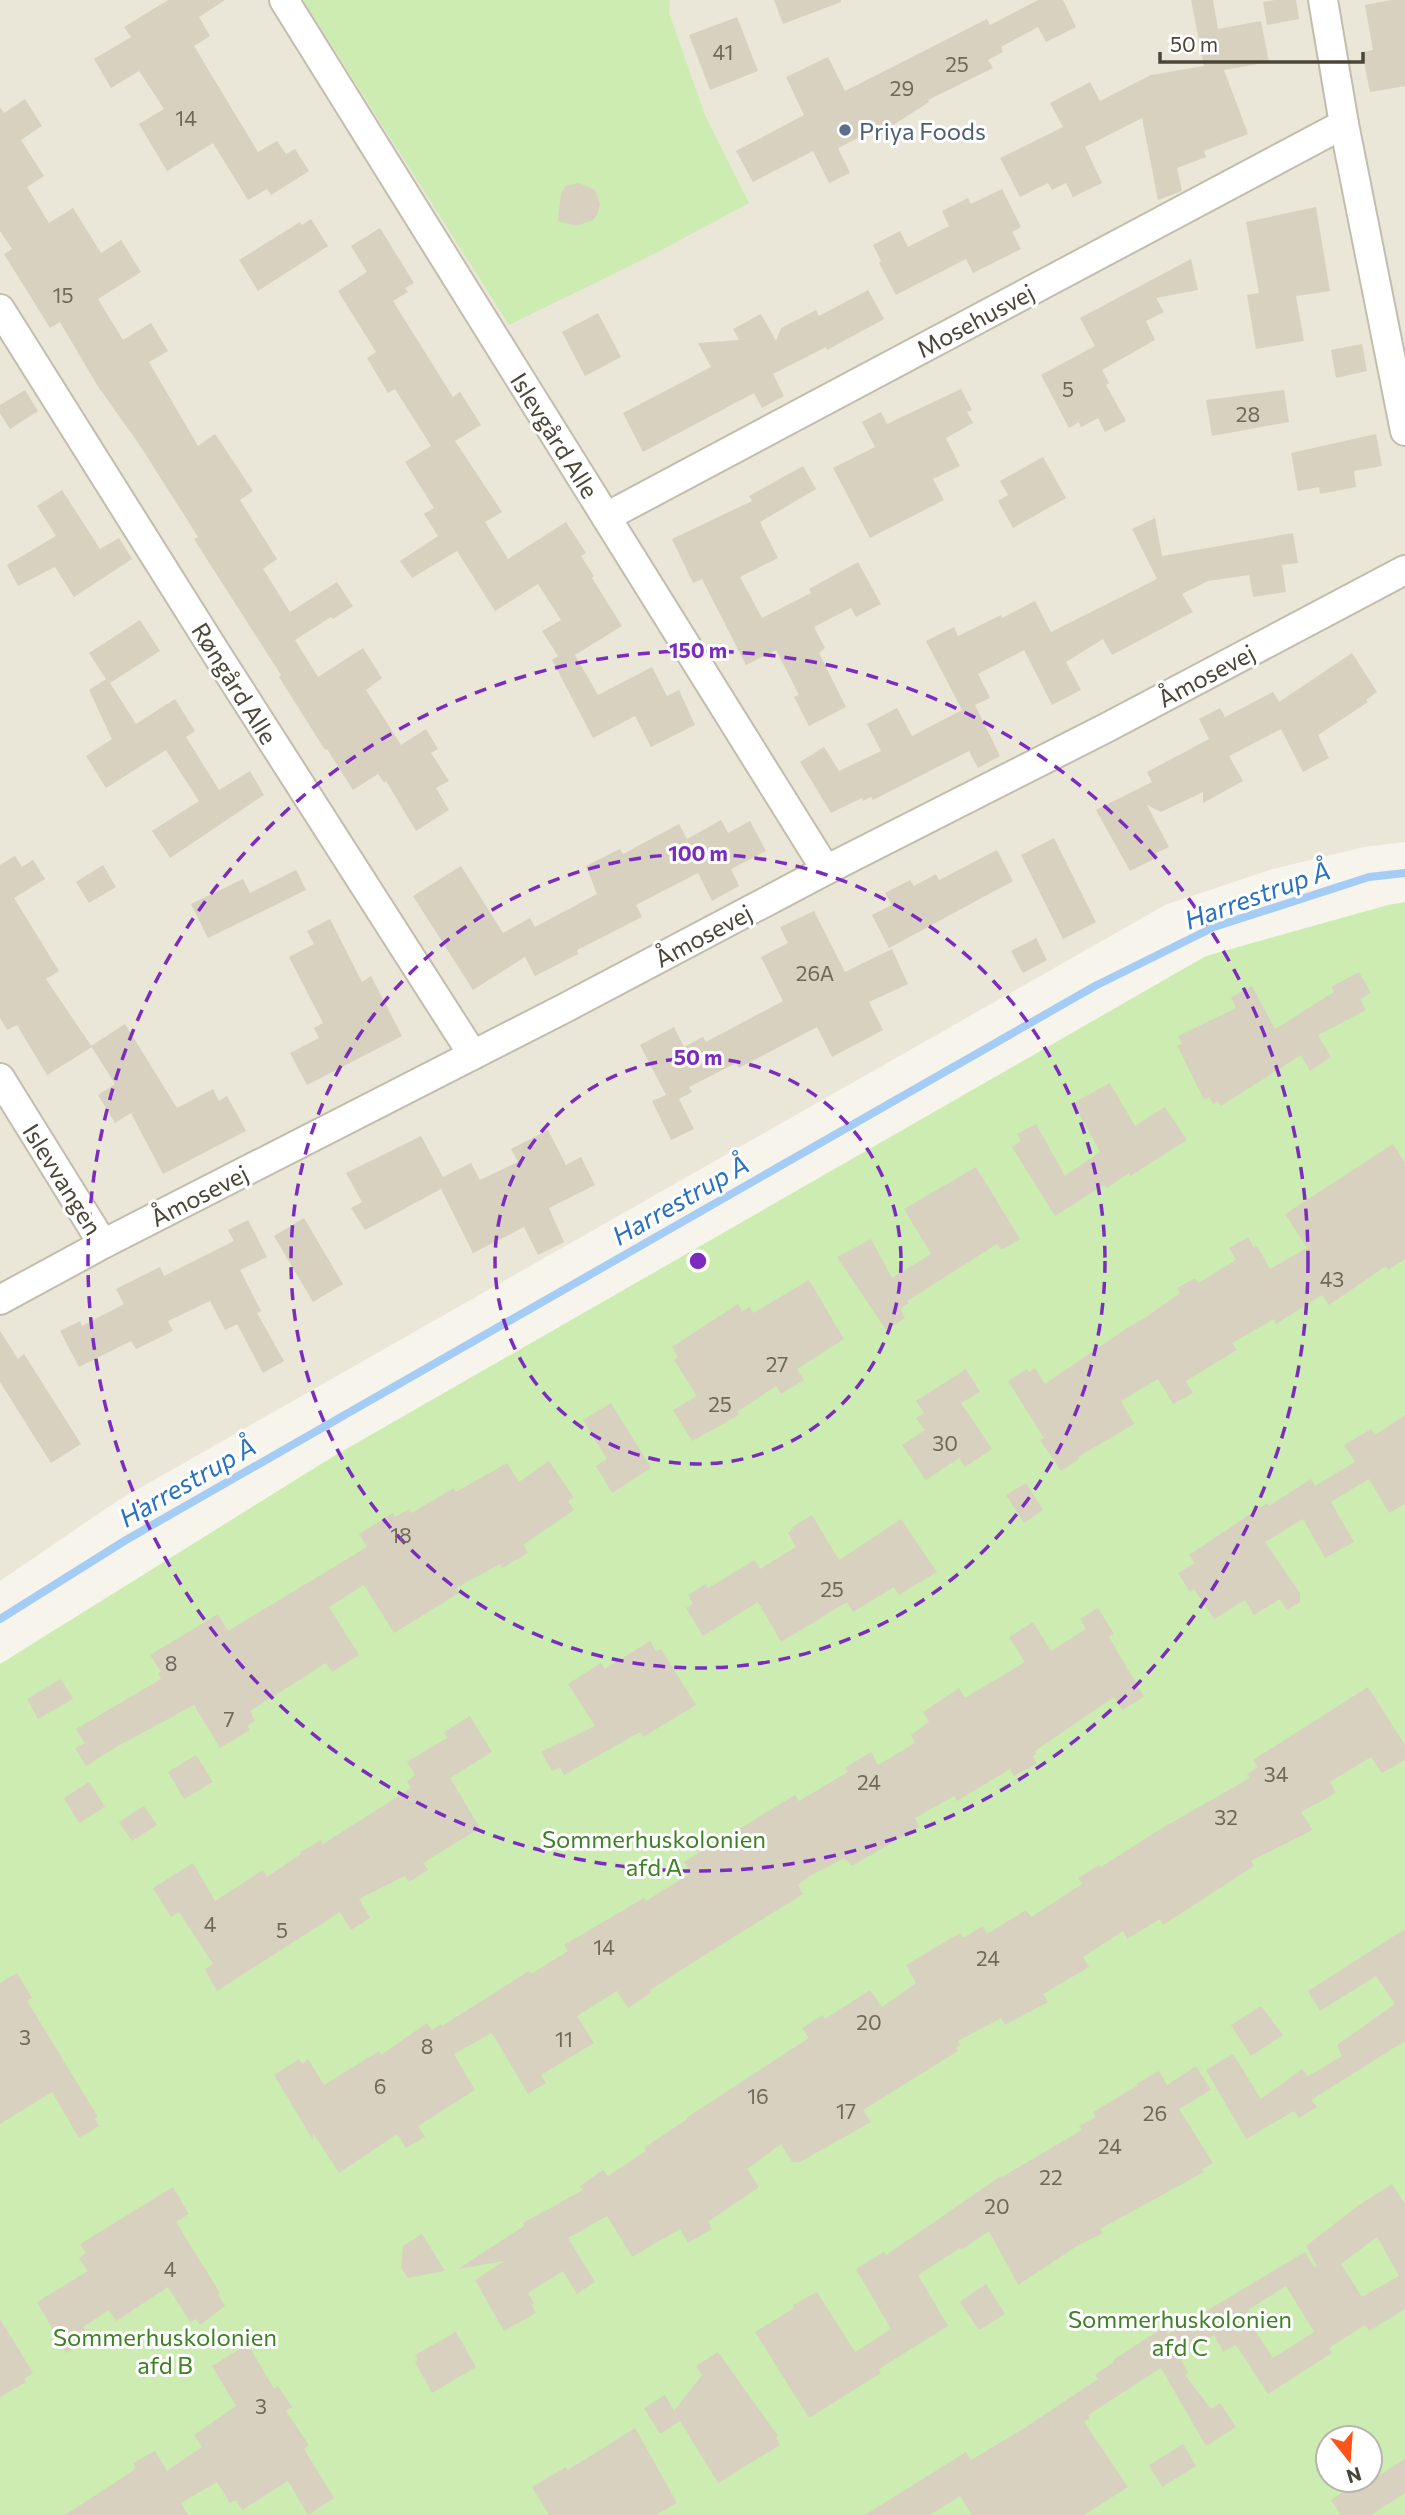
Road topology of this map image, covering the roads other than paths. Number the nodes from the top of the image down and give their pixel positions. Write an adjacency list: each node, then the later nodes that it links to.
1 (284, 0): 6 (street, Islevgård Alle)
2 (1323, 0): 3 (street)
3 (1344, 124): 5 (street); 6 (street, Mosehusvej)
4 (0, 309): 9 (street, Røngård Alle)
5 (1405, 431)
6 (606, 517): 8 (street, Islevgård Alle)
7 (1405, 570): 8 (street, Åmosevej)
8 (826, 870): 9 (street, Åmosevej)
9 (473, 1055): 11 (street, Åmosevej)
10 (0, 1078): 11 (street, Islevvangen)
11 (103, 1244): 12 (street, Åmosevej)
12 (0, 1300)

